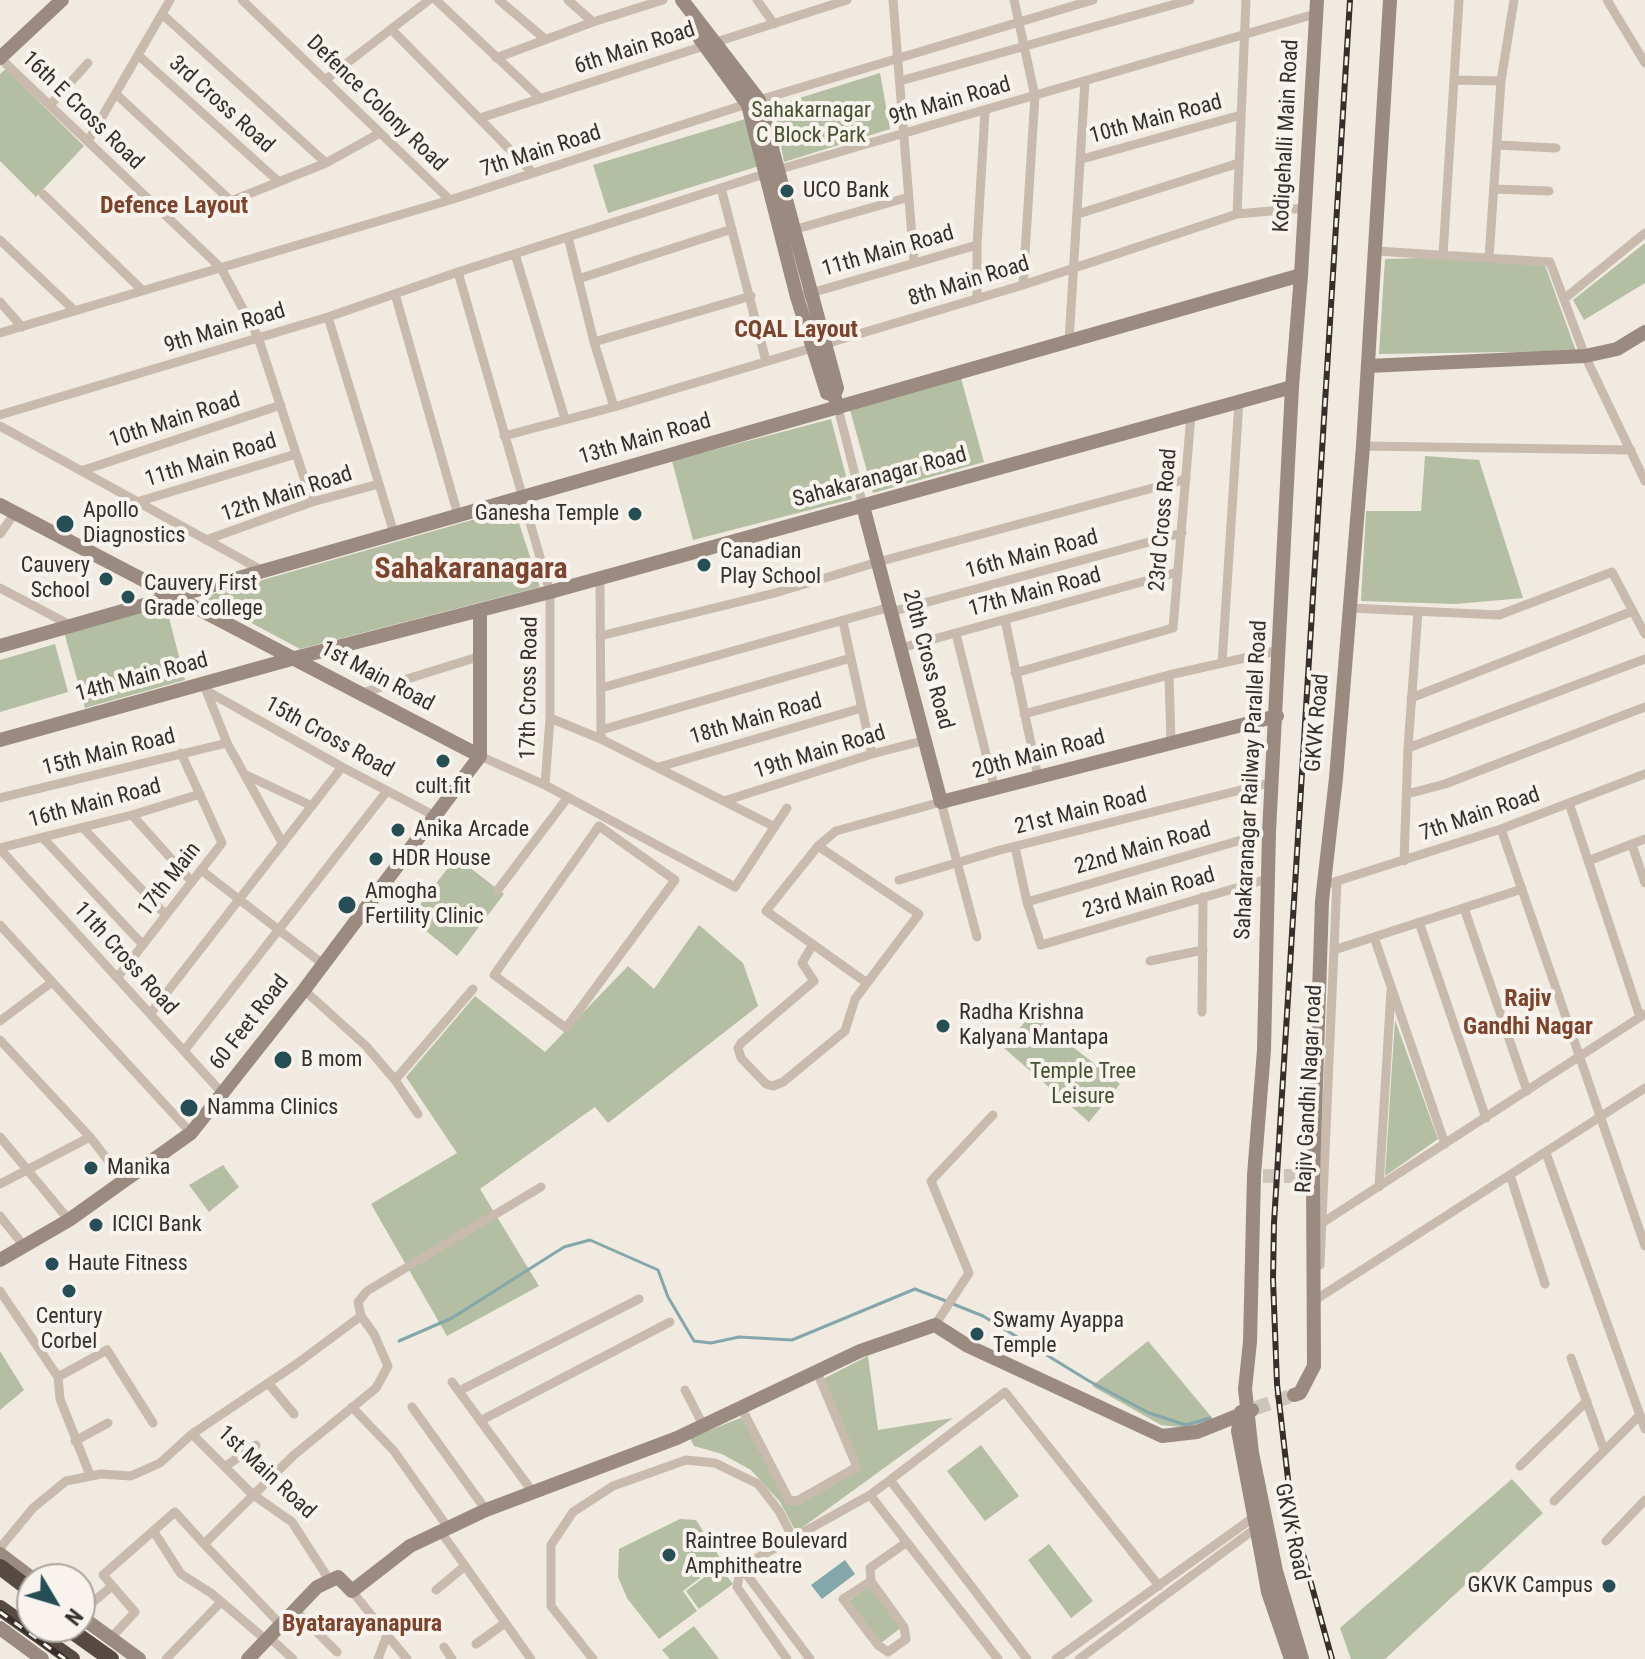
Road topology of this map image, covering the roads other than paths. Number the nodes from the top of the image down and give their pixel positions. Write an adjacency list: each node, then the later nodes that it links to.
1 (62, 0): 33 (street)
2 (170, 0): 23 (street)
3 (242, 0): 38 (street, Defence Colony Road)
4 (429, 0): 27 (street)
5 (436, 0): 34 (street)
6 (499, 0): 29 (street)
7 (568, 0): 24 (street)
8 (663, 0): 24 (street)
9 (670, 0): 30 (street, 20th Cross Road)
10 (682, 0): 30 (street, 20th Cross Road)
11 (757, 0): 26 (street)
12 (847, 0): 26 (street, 6th Main Road)
13 (893, 0): 35 (street)
14 (1014, 0): 25 (street)
15 (1093, 0): 25 (street, 7th Main Road)
16 (1190, 0): 31 (street)
17 (1246, 0): 28 (street)
18 (1390, 0): 77 (street, GKVK Road)
19 (1459, 0): 39 (street)
20 (1514, 0): 42 (street)
21 (1607, 0): 37 (street)
22 (1316, 7): 28 (street, 9th Main Road); 68 (street, Kodigehalli Main Road)
23 (162, 14): 32 (street); 57 (street)
24 (593, 22): 29 (street)
25 (1020, 22): 31 (street); 35 (street, 7th Main Road)
26 (774, 24): 30 (street, 6th Main Road)
27 (391, 29): 38 (street); 50 (street)
28 (1245, 35): 41 (street, 9th Main Road); 49 (street)
29 (545, 39): 34 (street)
30 (710, 44): 45 (street, 6th Main Road); 46 (street, 20th Cross Road)
31 (1024, 47): 40 (street); 44 (street)
32 (138, 55): 43 (street); 61 (street, 3rd Cross Road)
33 (0, 58): 47 (street, 16th E Cross Road)
34 (496, 58): 45 (street)
35 (898, 59): 40 (street); 46 (street, 7th Main Road)
36 (88, 63): 47 (street)
37 (1645, 63)
38 (325, 80): 51 (street, Defence Colony Road)
39 (1454, 80): 42 (street); 79 (street)
40 (900, 81): 52 (street)
41 (1085, 81): 44 (street, 9th Main Road); 56 (street)
42 (1501, 81): 54 (street)
43 (116, 94): 53 (street); 61 (street)
44 (1035, 96): 48 (street, 9th Main Road); 87 (street)
45 (541, 99): 50 (street, 6th Main Road)
46 (754, 102): 59 (street, 20th Cross Road); 60 (street, 7th Main Road)
47 (50, 105): 53 (street, 16th E Cross Road)
48 (985, 111): 52 (street, 9th Main Road); 76 (street)
49 (1241, 115): 56 (street, 10th Main Road); 58 (street)
50 (480, 118): 60 (street)
51 (380, 133): 57 (street); 67 (street, Defence Colony Road)
52 (905, 134): 59 (street, 9th Main Road); 66 (street)
53 (88, 141): 82 (street, 16th E Cross Road)
54 (1497, 145): 55 (street); 63 (street)
55 (1556, 148)
56 (1082, 159): 69 (street)
57 (326, 163): 61 (street)
58 (1239, 163): 69 (street); 70 (street)
59 (771, 172): 62 (street, 9th Main Road); 72 (street, 20th Cross Road); 90 (street, 20th Cross Road)
60 (533, 173): 67 (street, 7th Main Road)
61 (279, 182)
62 (721, 188): 71 (street); 74 (street, 9th Main Road)
63 (1494, 189): 64 (street); 80 (street)
64 (1549, 191)
65 (43, 194): 88 (street)
66 (909, 197): 72 (street); 81 (street)
67 (450, 200): 82 (street, 7th Main Road)
68 (1305, 208): 70 (street, 8th Main Road); 85 (street, Kodigehalli Main Road)
69 (1078, 214): 83 (street)
70 (1237, 214): 83 (street, 8th Main Road)
71 (732, 229): 86 (street); 91 (street)
72 (793, 230): 90 (street, 20th Cross Road)
73 (1645, 233): 93 (street)
74 (568, 237): 78 (street, 9th Main Road); 86 (street)
75 (0, 240): 95 (street)
76 (977, 245): 81 (street, 11th Main Road); 92 (street)
77 (1376, 251): 79 (street); 106 (street, GKVK Road)
78 (515, 254): 84 (street, 9th Main Road); 114 (street)
79 (1443, 255): 80 (street)
80 (1489, 258): 93 (street)
81 (914, 262): 90 (street, 11th Main Road)
82 (221, 268): 88 (street, 7th Main Road); 100 (street, 16th E Cross Road)
83 (1075, 268): 87 (street, 8th Main Road); 101 (street)
84 (458, 272): 89 (street, 9th Main Road); 116 (street)
85 (1301, 275): 101 (street, 13th Main Road); 107 (street, Kodigehalli Main Road)
86 (578, 279): 102 (street)
87 (1023, 285): 92 (street, 8th Main Road)
88 (142, 290): 95 (street, 7th Main Road)
89 (395, 294): 96 (street, 9th Main Road); 130 (street)
90 (803, 295): 103 (street, 20th Cross Road)
91 (751, 296): 102 (street); 105 (street)
92 (977, 299): 103 (street, 8th Main Road)
93 (1564, 299): 104 (street)
94 (0, 302): 97 (street)
95 (75, 311): 97 (street, 7th Main Road)
96 (328, 317): 100 (street, 9th Main Road); 123 (street)
97 (22, 327): 99 (street, 7th Main Road)
98 (1645, 332): 104 (street)
99 (0, 333)
100 (258, 337): 110 (street, 16th E Cross Road); 112 (street, 9th Main Road)
101 (1069, 341): 108 (street, 13th Main Road)
102 (594, 342): 111 (street)
103 (818, 346): 105 (street, 8th Main Road); 108 (street, 20th Cross Road)
104 (1585, 356): 106 (street); 118 (street)
105 (766, 361): 111 (street, 8th Main Road)
106 (1368, 366): 117 (street, GKVK Road)
107 (1292, 387): 109 (street, Sahakaranagar Road); 155 (street, Sahakaranagar Railway Parallel Road)
108 (836, 401): 124 (street, 13th Main Road); 128 (street, 20th Cross Road)
109 (1239, 401): 113 (street, Sahakaranagar Road); 160 (street)
110 (281, 405): 119 (street, 16th E Cross Road); 120 (street, 10th Main Road)
111 (614, 407): 114 (street, 8th Main Road)
112 (0, 415)
113 (1191, 415): 121 (street, 23rd Cross Road); 128 (street, Sahakaranagar Road)
114 (565, 419): 116 (street, 8th Main Road)
115 (0, 426): 120 (street)
116 (504, 436): 124 (street)
117 (1363, 446): 118 (street); 142 (street, GKVK Road)
118 (1631, 450): 122 (street)
119 (296, 454): 125 (street, 11th Main Road); 126 (street, 16th E Cross Road)
120 (81, 471): 125 (street)
121 (1186, 479): 132 (street, 23rd Cross Road); 135 (street)
122 (1645, 481)
123 (379, 484): 126 (street, 12th Main Road); 131 (street)
124 (522, 498): 130 (street, 13th Main Road); 140 (street, 17th Cross Road)
125 (137, 502): 134 (street)
126 (312, 502): 134 (street, 12th Main Road)
127 (0, 505): 129 (street, 1st Main Road)
128 (863, 506): 135 (street, 20th Cross Road); 138 (street, Sahakaranagar Road)
129 (15, 513): 133 (street); 141 (street, 1st Main Road)
130 (458, 515): 131 (street, 13th Main Road)
131 (394, 533): 136 (street, 13th Main Road)
132 (1182, 533): 137 (street, 23rd Cross Road); 144 (street, 16th Main Road)
133 (0, 534)
134 (206, 540): 136 (street)
135 (878, 562): 144 (street, 20th Cross Road); 152 (street)
136 (263, 571): 141 (street, 13th Main Road)
137 (1178, 572): 147 (street, 17th Main Road); 161 (street, 23rd Cross Road)
138 (600, 578): 140 (street, Sahakaranagar Road); 152 (street)
139 (0, 588): 149 (street)
140 (550, 592): 143 (street, Sahakaranagar Road); 171 (street, 17th Cross Road)
141 (172, 595): 149 (street, 13th Main Road); 157 (street, 1st Main Road)
142 (1350, 608): 145 (street); 221 (street, GKVK Road)
143 (480, 610): 156 (street); 157 (street, Sahakaranagar Road)
144 (890, 610): 148 (street, 16th Main Road); 154 (street, 20th Cross Road)
145 (1418, 611): 146 (street); 166 (street)
146 (1633, 611): 151 (street); 166 (street)
147 (1005, 620): 150 (street, 17th Main Road); 161 (street)
148 (843, 622): 158 (street); 164 (street, 16th Main Road)
149 (70, 625): 153 (street, 13th Main Road)
150 (956, 634): 154 (street, 17th Main Road); 188 (street)
151 (1645, 634)
152 (600, 636): 164 (street)
153 (0, 646)
154 (901, 648): 174 (street, 20th Cross Road)
155 (1280, 650): 160 (street); 170 (street, Sahakaranagar Railway Parallel Road)
156 (481, 656): 165 (street); 180 (street)
157 (295, 658): 163 (street, 14th Main Road); 165 (street, 1st Main Road)
158 (851, 658): 168 (street); 172 (street)
159 (1645, 659): 177 (street)
160 (1222, 663): 162 (street)
161 (1015, 673): 169 (street)
162 (1169, 675): 169 (street); 176 (street)
163 (205, 688): 173 (street, 14th Main Road); 175 (street); 181 (street, 15th Cross Road)
164 (601, 688): 172 (street)
165 (361, 694): 180 (street, 1st Main Road)
166 (1411, 698): 177 (street)
167 (1645, 707): 191 (street)
168 (862, 708): 179 (street); 182 (street, 18th Main Road)
169 (1024, 714): 185 (street)
170 (1277, 716): 176 (street, 20th Main Road); 186 (street, Sahakaranagar Railway Parallel Road)
171 (550, 718): 172 (street); 187 (street, 17th Cross Road)
172 (601, 734): 182 (street)
173 (0, 740)
174 (926, 740): 179 (street, 19th Main Road); 195 (street, 20th Cross Road)
175 (227, 743): 178 (street, 15th Main Road); 183 (street)
176 (1171, 743): 185 (street, 20th Main Road)
177 (1408, 748): 191 (street)
178 (181, 753): 190 (street); 193 (street, 15th Main Road)
179 (872, 754): 194 (street, 19th Main Road)
180 (480, 756): 187 (street, 1st Main Road); 200 (street, 60 Feet Road)
181 (342, 767): 189 (street, 15th Cross Road); 197 (street)
182 (659, 767): 194 (street)
183 (244, 774): 197 (street); 208 (street)
184 (1645, 774): 196 (street, 7th Main Road)
185 (1038, 777): 188 (street, 20th Main Road)
186 (1273, 782): 204 (street, Sahakaranagar Railway Parallel Road); 211 (street, 21st Main Road)
187 (545, 785): 192 (street, 1st Main Road)
188 (995, 790): 195 (street, 20th Main Road)
189 (387, 791): 200 (street, 15th Cross Road); 232 (street)
190 (200, 794): 199 (street, 16th Main Road); 217 (street, 17th Main)
191 (1407, 794): 214 (street)
192 (568, 797): 206 (street, 1st Main Road); 224 (street)
193 (0, 798)
194 (724, 801): 201 (street)
195 (941, 802): 210 (street, 20th Main Road); 216 (street, 20th Cross Road)
196 (1569, 803): 203 (street, 7th Main Road); 215 (street)
197 (312, 806): 208 (street)
198 (787, 808): 201 (street)
199 (132, 815): 202 (street, 16th Main Road); 220 (street)
200 (435, 816): 240 (street, 60 Feet Road)
201 (773, 826): 206 (street, 1st Main Road)
202 (83, 828): 205 (street, 16th Main Road); 229 (street)
203 (1501, 829): 214 (street, 7th Main Road); 223 (street)
204 (1269, 832): 218 (street, Sahakaranagar Railway Parallel Road); 227 (street, 22nd Main Road)
205 (43, 838): 212 (street, 16th Main Road); 236 (street)
206 (648, 839): 213 (street)
207 (1645, 839): 209 (street)
208 (283, 844): 226 (street)
209 (1632, 845): 215 (street); 222 (street)
210 (818, 846): 235 (street); 243 (street)
211 (1015, 847): 216 (street, 21st Main Road); 227 (street)
212 (0, 849): 241 (street, 11th Cross Road)
213 (638, 854): 213 (street)
214 (1404, 861): 221 (street, 7th Main Road)
215 (1588, 861): 249 (street)
216 (957, 863): 219 (street, 21st Main Road); 233 (street, 20th Cross Road)
217 (201, 870): 220 (street, 17th Main); 226 (street)
218 (1267, 879): 225 (street, 23rd Main Road); 269 (street, Sahakaranagar Railway Parallel Road)
219 (899, 880)
220 (192, 882): 229 (street, 17th Main)
221 (1331, 883): 238 (street, Rajiv Gandhi Nagar road); 283 (street, GKVK Road)
222 (1645, 883)
223 (1522, 889): 228 (street); 253 (street)
224 (497, 891)
225 (1203, 897): 227 (street, 23rd Main Road); 237 (street)
226 (240, 899): 232 (street); 248 (street)
227 (1027, 902)
228 (1464, 908): 230 (street); 256 (street)
229 (166, 915): 236 (street, 17th Main)
230 (1419, 922): 234 (street); 260 (street)
231 (0, 925): 242 (street)
232 (279, 930): 240 (street); 252 (street)
233 (977, 937)
234 (1374, 937): 238 (street); 244 (street)
235 (813, 944): 243 (street); 243 (street)
236 (143, 945): 241 (street, 17th Main)
237 (1203, 950): 239 (street); 247 (street)
238 (1334, 950): 276 (street, Rajiv Gandhi Nagar road)
239 (1150, 961)
240 (323, 964): 246 (street, 60 Feet Road)
241 (117, 978): 248 (street, 11th Cross Road)
242 (52, 982): 250 (street); 262 (street)
243 (867, 983)
244 (1391, 985): 265 (street); 273 (street)
245 (473, 989): 254 (street)
246 (304, 990): 254 (street); 257 (street, 60 Feet Road)
247 (1202, 1012)
248 (150, 1014): 252 (street, 11th Cross Road)
249 (1643, 1015): 253 (street)
250 (0, 1021)
251 (0, 1040): 264 (street)
252 (184, 1051): 257 (street, 11th Cross Road)
253 (1579, 1057): 256 (street); 261 (street)
254 (395, 1080): 258 (street)
255 (1645, 1088): 261 (street)
256 (1527, 1091): 260 (street)
257 (223, 1094): 262 (street, 60 Feet Road)
258 (418, 1114)
259 (993, 1115): 286 (street)
260 (1486, 1118): 265 (street)
261 (1600, 1118): 266 (street); 278 (street)
262 (191, 1133): 270 (street, 60 Feet Road)
263 (0, 1137): 267 (street)
264 (90, 1137): 267 (street); 270 (street)
265 (1445, 1144): 273 (street)
266 (1546, 1153): 268 (street); 301 (street)
267 (27, 1169): 271 (street); 275 (street)
268 (1510, 1175): 280 (street); 283 (street)
269 (1259, 1176): 299 (street, GKVK Road)
270 (124, 1181): 275 (street, 60 Feet Road)
271 (0, 1184)
272 (541, 1187): 284 (street)
273 (1379, 1187): 276 (street)
274 (0, 1216): 277 (street)
275 (69, 1220): 277 (street, 60 Feet Road)
276 (1322, 1223): 283 (street, Rajiv Gandhi Nagar road)
277 (24, 1246): 279 (street, 60 Feet Road)
278 (1645, 1246)
279 (0, 1260)
280 (1545, 1284)
281 (0, 1291): 289 (street)
282 (639, 1299): 293 (street)
283 (1315, 1300): 294 (street, GKVK Road)
284 (361, 1316): 291 (street); 296 (street)
285 (670, 1322): 302 (street)
286 (935, 1325): 288 (street); 299 (street)
287 (1571, 1358): 295 (street)
288 (817, 1372): 298 (street); 298 (street)
289 (58, 1377): 304 (street); 308 (street)
290 (452, 1382): 293 (street)
291 (268, 1383): 300 (street); 307 (street)
292 (685, 1390): 305 (street)
293 (459, 1391): 302 (street)
294 (1297, 1394)
295 (1587, 1401): 310 (street); 312 (street)
296 (352, 1407): 316 (street); 322 (street)
297 (412, 1407): 320 (street)
298 (742, 1409): 305 (street)
299 (1248, 1413): 321 (street, GKVK Road); 378 (street, GKVK Road)
300 (294, 1414)
301 (1640, 1415): 306 (street); 310 (street)
302 (480, 1421): 315 (street)
303 (108, 1423): 308 (street)
304 (153, 1423)
305 (703, 1425): 315 (street)
306 (1645, 1429)
307 (192, 1434): 311 (street, 1st Main Road); 313 (street, 1st Main Road)
308 (75, 1441): 313 (street)
309 (256, 1445): 311 (street)
310 (1604, 1450): 319 (street)
311 (226, 1466): 316 (street, 1st Main Road)
312 (1520, 1466)
313 (90, 1475): 328 (street, 1st Main Road)
314 (890, 1480): 317 (street); 335 (street); 374 (street)
315 (532, 1491): 320 (street)
316 (252, 1494): 327 (street); 332 (street, 1st Main Road)
317 (870, 1495): 324 (street); 326 (street)
318 (1645, 1500): 325 (street)
319 (1554, 1501)
320 (486, 1510): 322 (street)
321 (1255, 1522): 335 (street); 376 (street); 377 (street, GKVK Road)
322 (445, 1530): 330 (street); 337 (street)
323 (154, 1532): 327 (street); 334 (street); 340 (street)
324 (793, 1538): 331 (street); 370 (street)
325 (1606, 1541)
326 (907, 1542): 333 (street); 373 (street)
327 (204, 1544): 345 (street)
328 (0, 1551): 329 (street)
329 (16, 1565)
330 (465, 1566): 336 (street); 344 (street)
331 (741, 1567): 371 (street); 372 (street)
332 (330, 1581): 337 (street); 343 (street)
333 (871, 1581): 333 (street)
334 (112, 1586): 339 (street); 350 (street)
335 (1159, 1586): 375 (street)
336 (436, 1590)
337 (352, 1591): 348 (street)
338 (0, 1597): 342 (highway)
339 (96, 1600)
340 (221, 1602): 351 (street); 364 (street)
341 (0, 1608): 359 (highway)
342 (16, 1610)
343 (295, 1610): 345 (street); 356 (street)
344 (505, 1623): 354 (street); 369 (street)
345 (281, 1625): 351 (street)
346 (96, 1627): 350 (street)
347 (0, 1628): 358 (street)
348 (387, 1635): 366 (street); 367 (street)
349 (96, 1638): 362 (highway)
350 (110, 1639): 363 (street)
351 (268, 1639): 357 (street); 365 (street)
352 (61, 1643): 360 (highway)
353 (88, 1643): 361 (highway)
354 (476, 1644)
355 (444, 1647): 368 (street)
356 (337, 1652)
357 (255, 1657)
358 (42, 1659)
359 (72, 1659)
360 (83, 1659)
361 (111, 1659)
362 (125, 1659)
363 (139, 1659)
364 (166, 1659)
365 (293, 1659)
366 (378, 1659)
367 (407, 1659)
368 (452, 1659)
369 (531, 1659)
370 (593, 1659)
371 (787, 1659)
372 (810, 1659)
373 (998, 1659)
374 (1027, 1659)
375 (1056, 1659)
376 (1079, 1659)
377 (1291, 1659)
378 (1302, 1659)

